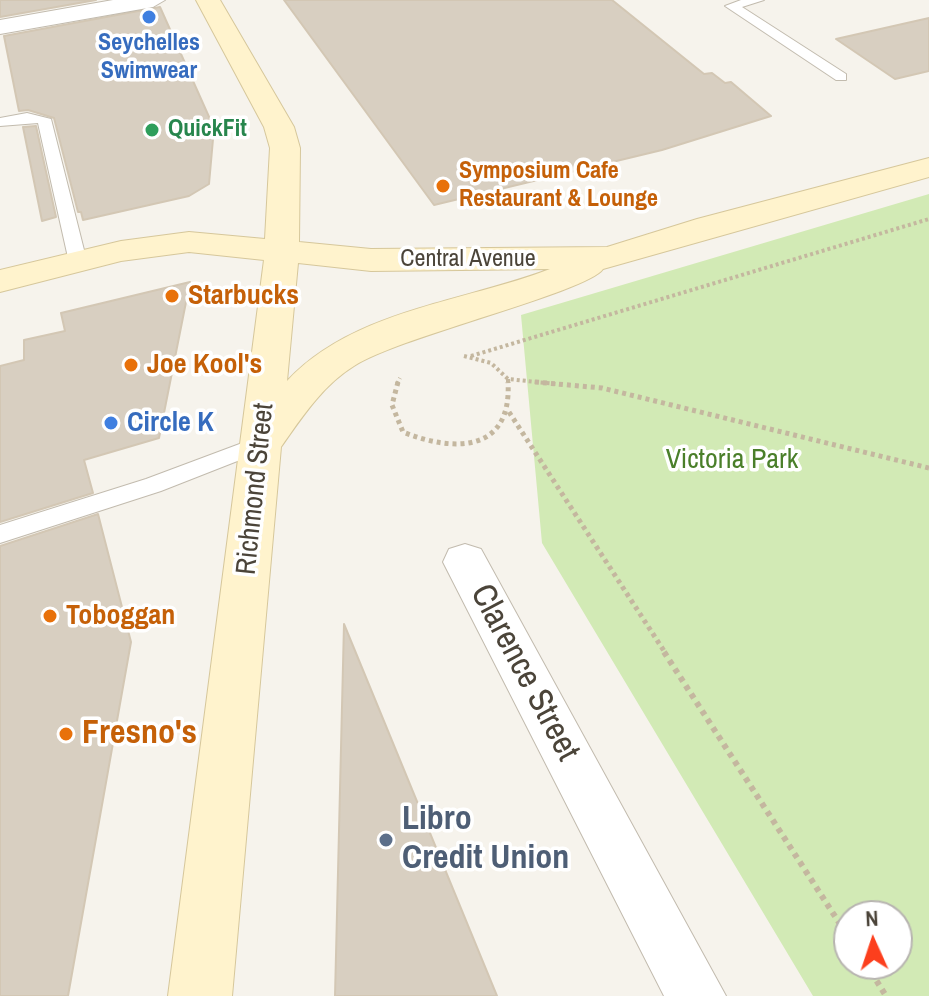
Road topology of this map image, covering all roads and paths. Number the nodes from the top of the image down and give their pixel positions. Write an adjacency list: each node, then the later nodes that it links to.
1 (153, 0): 4 (street)
2 (208, 0): 9 (street, Richmond Street)
3 (758, 0): 5 (lane)
4 (0, 27)
5 (841, 77)
6 (0, 122): 11 (lane)
7 (929, 167): 10 (street, Central Avenue)
8 (929, 219): 14 (path)
9 (282, 251): 10 (street, Central Avenue); 11 (street, Central Avenue); 18 (street, Richmond Street)
10 (610, 258): 18 (street)
11 (78, 262): 12 (street, Central Avenue)
12 (0, 281)
13 (459, 356): 14 (path)
14 (470, 356): 16 (path)
15 (408, 370): 17 (path)
16 (508, 379): 17 (path); 19 (path)
17 (509, 412): 22 (path)
18 (261, 444): 20 (lane); 23 (street, Richmond Street)
19 (929, 466)
20 (0, 534)
21 (465, 562): 24 (street, Clarence Street)
22 (833, 913)
23 (200, 996)
24 (696, 996)

